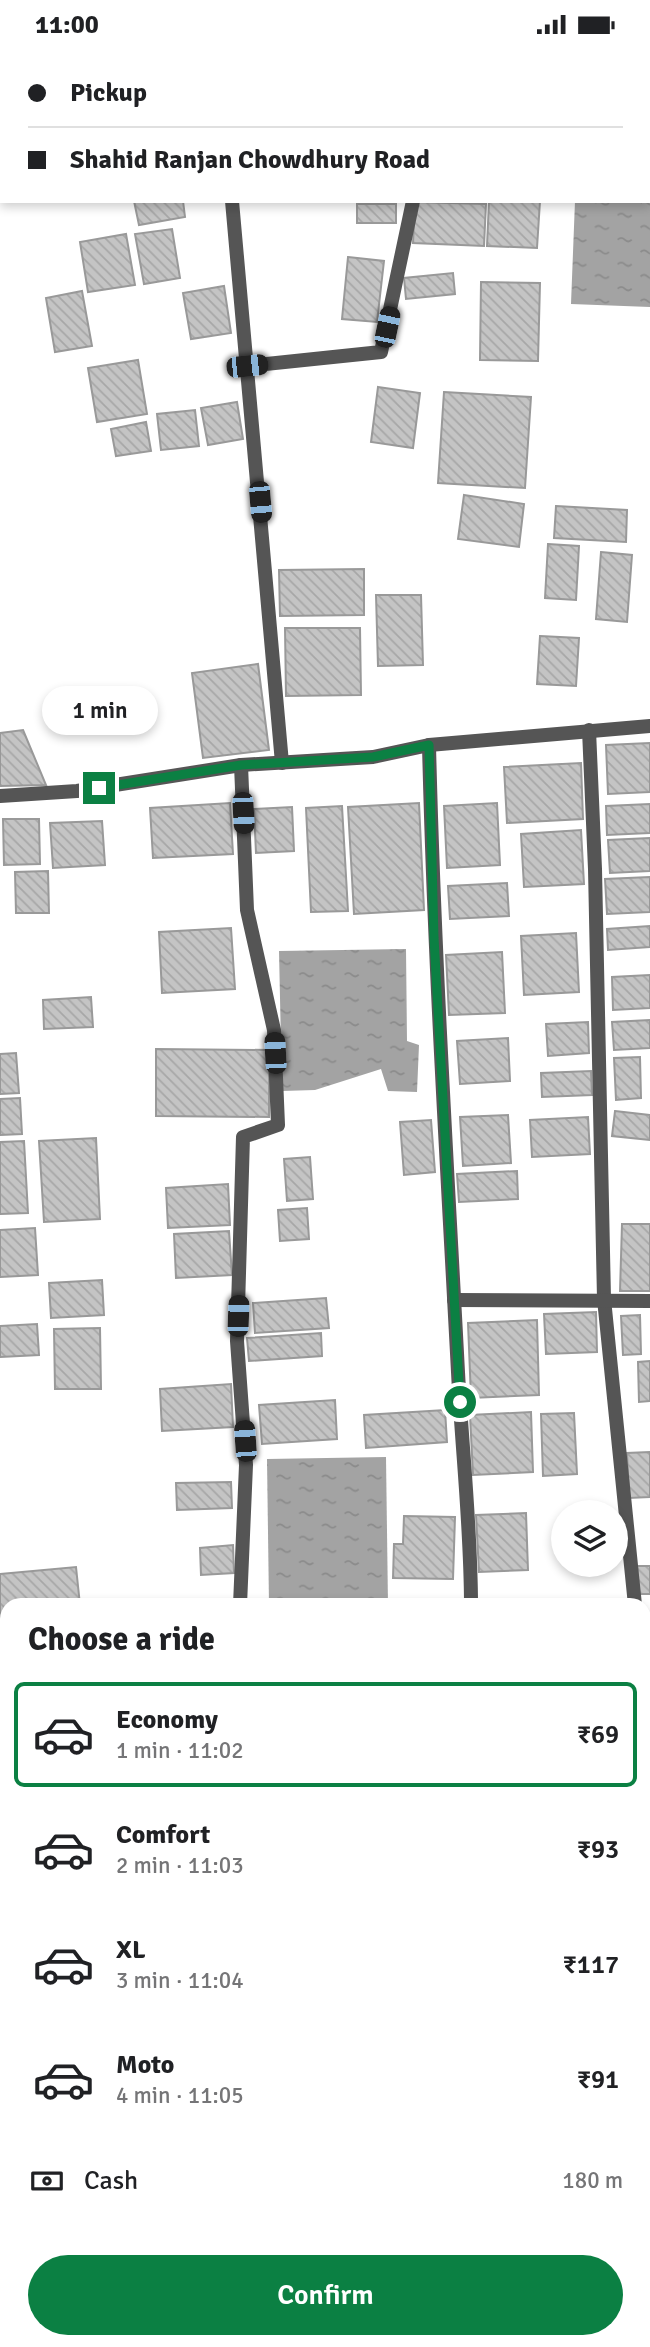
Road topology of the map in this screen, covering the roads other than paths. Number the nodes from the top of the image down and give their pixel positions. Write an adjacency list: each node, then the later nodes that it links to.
1 (232, 203): 3 (street)
2 (413, 203): 3 (street)
3 (247, 366): 7 (street)
4 (650, 726): 5 (street)
5 (589, 730): 6 (street); 10 (street)
6 (429, 745): 7 (street); 11 (street)
7 (282, 763): 8 (street)
8 (241, 765): 9 (street); 13 (street)
9 (0, 796)
10 (604, 1299): 11 (street); 12 (street); 15 (street)
11 (454, 1300): 14 (street)
12 (650, 1301)
13 (240, 1598)
14 (471, 1598)
15 (634, 1598)

